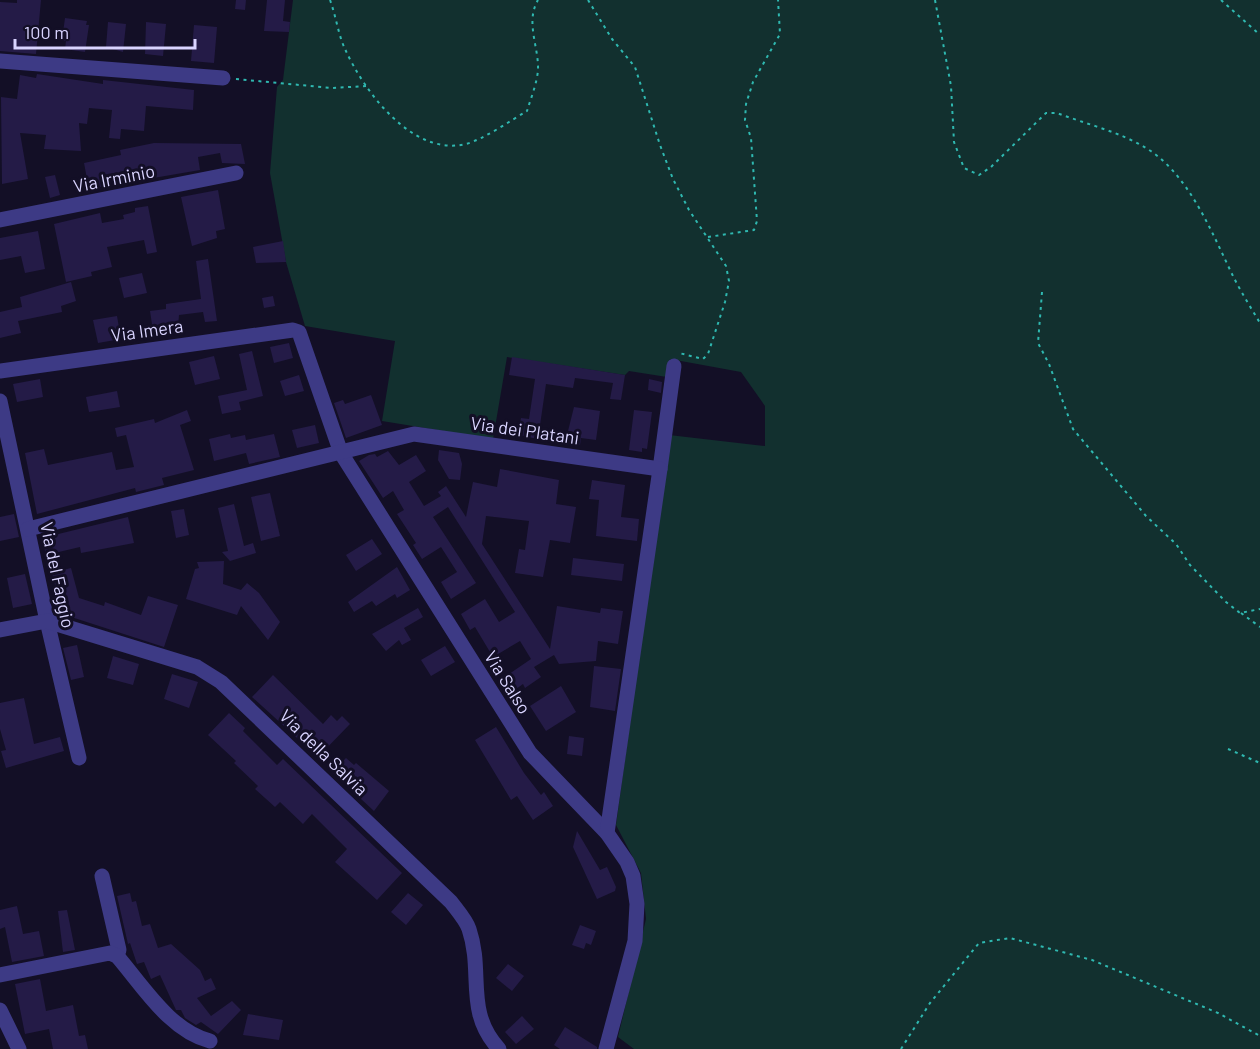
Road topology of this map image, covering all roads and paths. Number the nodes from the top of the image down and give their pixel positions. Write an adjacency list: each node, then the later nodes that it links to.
1 (330, 0): 10 (path)
2 (538, 0): 10 (path)
3 (588, 0): 13 (path)
4 (778, 0): 13 (path)
5 (935, 0): 15 (path)
6 (1221, 0): 7 (path)
7 (1260, 35)
8 (0, 61): 9 (street)
9 (223, 78): 10 (path)
10 (368, 86)
11 (236, 173): 12 (street, Via Irminio)
12 (0, 220)
13 (708, 237): 17 (path)
14 (1042, 292): 24 (path)
15 (1260, 323)
16 (299, 332): 18 (street, Via Imera); 20 (street, Via Salso)
17 (674, 366): 21 (street)
18 (0, 371)
19 (0, 401): 22 (street, Via del Faggio)
20 (341, 453): 21 (street, Via dei Platani); 22 (street, Via dei Platani); 31 (street, Via Salso)
21 (660, 469): 31 (street)
22 (28, 529): 25 (street, Via del Faggio)
23 (1260, 609): 24 (path)
24 (1240, 613): 26 (path)
25 (46, 621): 27 (street, Via della Salvia); 29 (street, Via del Faggio); 39 (street, Via della Salvia)
26 (1260, 627)
27 (0, 630)
28 (1228, 749): 30 (path)
29 (79, 758)
30 (1260, 763)
31 (607, 833): 40 (street, Via Salso)
32 (102, 876): 33 (street)
33 (117, 956): 34 (street); 37 (street)
34 (0, 975)
35 (0, 1010): 38 (street)
36 (1260, 1036): 41 (path)
37 (210, 1041)
38 (19, 1049)
39 (499, 1049)
40 (606, 1049)
41 (902, 1049)

